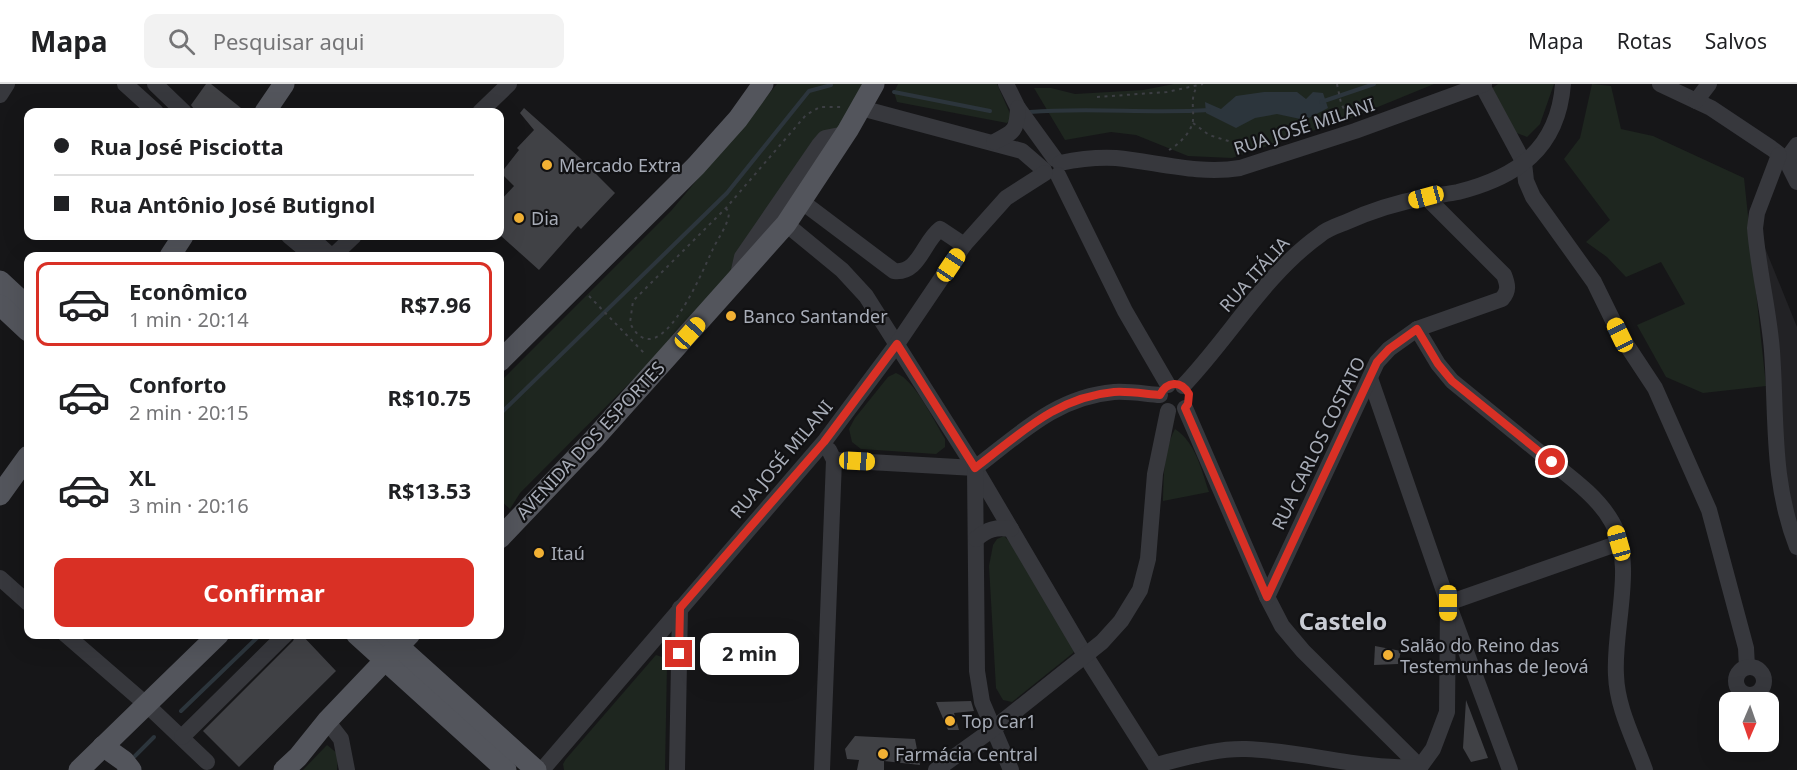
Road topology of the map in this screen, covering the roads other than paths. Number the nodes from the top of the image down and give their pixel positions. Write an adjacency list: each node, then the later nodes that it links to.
1 (7, 84): 13 (street)
2 (125, 84): 15 (street)
3 (155, 84): 16 (street)
4 (284, 84): 17 (main road)
5 (508, 84): 18 (street)
6 (763, 84): 45 (main road)
7 (874, 84): 19 (main road, AVENIDA DOS ESPORTES)
8 (1006, 84): 20 (street)
9 (1563, 84): 25 (street, RUA ITÁLIA)
10 (1660, 84): 14 (street)
11 (1709, 84): 14 (street)
12 (1483, 85): 25 (street); 26 (street, RUA JOSÉ MILANI)
13 (0, 95)
14 (1696, 101): 24 (street)
15 (152, 108)
16 (180, 108)
17 (268, 108)
18 (484, 108)
19 (861, 108): 21 (main road, AVENIDA DOS ESPORTES); 22 (street)
20 (1018, 108): 22 (street); 26 (street)
21 (845, 134): 29 (main road, AVENIDA DOS ESPORTES); 38 (street)
22 (994, 142): 26 (street)
23 (1797, 145): 24 (street)
24 (1788, 161): 27 (street); 57 (street)
25 (1524, 163): 28 (street, RUA ITÁLIA); 69 (street)
26 (1053, 168): 34 (street, RUA JOSÉ MILANI); 47 (street)
27 (1797, 182)
28 (1426, 197): 43 (street, RUA CARLOS COSTATO); 47 (street, RUA ITÁLIA)
29 (801, 201): 30 (main road, AVENIDA DOS ESPORTES); 34 (street)
30 (786, 224): 38 (main road, AVENIDA DOS ESPORTES); 44 (street)
31 (295, 240): 35 (street)
32 (314, 240): 36 (street)
33 (350, 240): 37 (street)
34 (964, 245): 44 (street, RUA JOSÉ MILANI)
35 (308, 252)
36 (327, 252)
37 (336, 252)
38 (737, 280): 54 (main road, AVENIDA DOS ESPORTES)
39 (0, 281): 40 (main road)
40 (24, 303)
41 (0, 305): 42 (main road)
42 (24, 327)
43 (1417, 329): 46 (street, RUA CARLOS COSTATO); 56 (street)
44 (897, 344): 48 (street, RUA JOSÉ MILANI); 51 (street)
45 (504, 357)
46 (1370, 378): 59 (street, RUA CARLOS COSTATO); 61 (street)
47 (1170, 394): 51 (street); 59 (street); 68 (street)
48 (824, 442): 49 (street); 62 (street, RUA JOSÉ MILANI)
49 (834, 460): 51 (street); 87 (street)
50 (24, 462): 52 (main road)
51 (975, 468): 53 (street); 55 (street)
52 (0, 495)
53 (1011, 529): 55 (street); 68 (street)
54 (504, 534)
55 (976, 539): 72 (street)
56 (1619, 543): 61 (street); 91 (street)
57 (1797, 547)
58 (0, 578): 60 (street)
59 (1267, 597): 78 (street)
60 (24, 599)
61 (1448, 603): 78 (street); 90 (street)
62 (680, 608): 85 (street, RUA JOSÉ MILANI); 86 (street)
63 (71, 639): 70 (street)
64 (214, 639): 70 (main road)
65 (281, 639): 73 (street)
66 (376, 639): 67 (main road)
67 (395, 644): 71 (main road); 83 (main road); 84 (main road)
68 (1085, 655): 72 (street); 79 (street)
69 (1747, 667)
70 (147, 705): 73 (street); 74 (main road)
71 (327, 721): 77 (main road); 82 (street)
72 (993, 729): 88 (street); 89 (street)
73 (182, 737): 75 (street)
74 (103, 746): 80 (main road); 81 (main road)
75 (207, 762)
76 (1318, 763): 78 (street); 79 (street)
77 (292, 766)
78 (1420, 767)
79 (1157, 768)
80 (79, 770)
81 (131, 770)
82 (347, 770)
83 (506, 770)
84 (536, 770)
85 (542, 770)
86 (677, 770)
87 (822, 770)
88 (936, 770)
89 (1011, 770)
90 (1510, 770)
91 (1645, 770)

